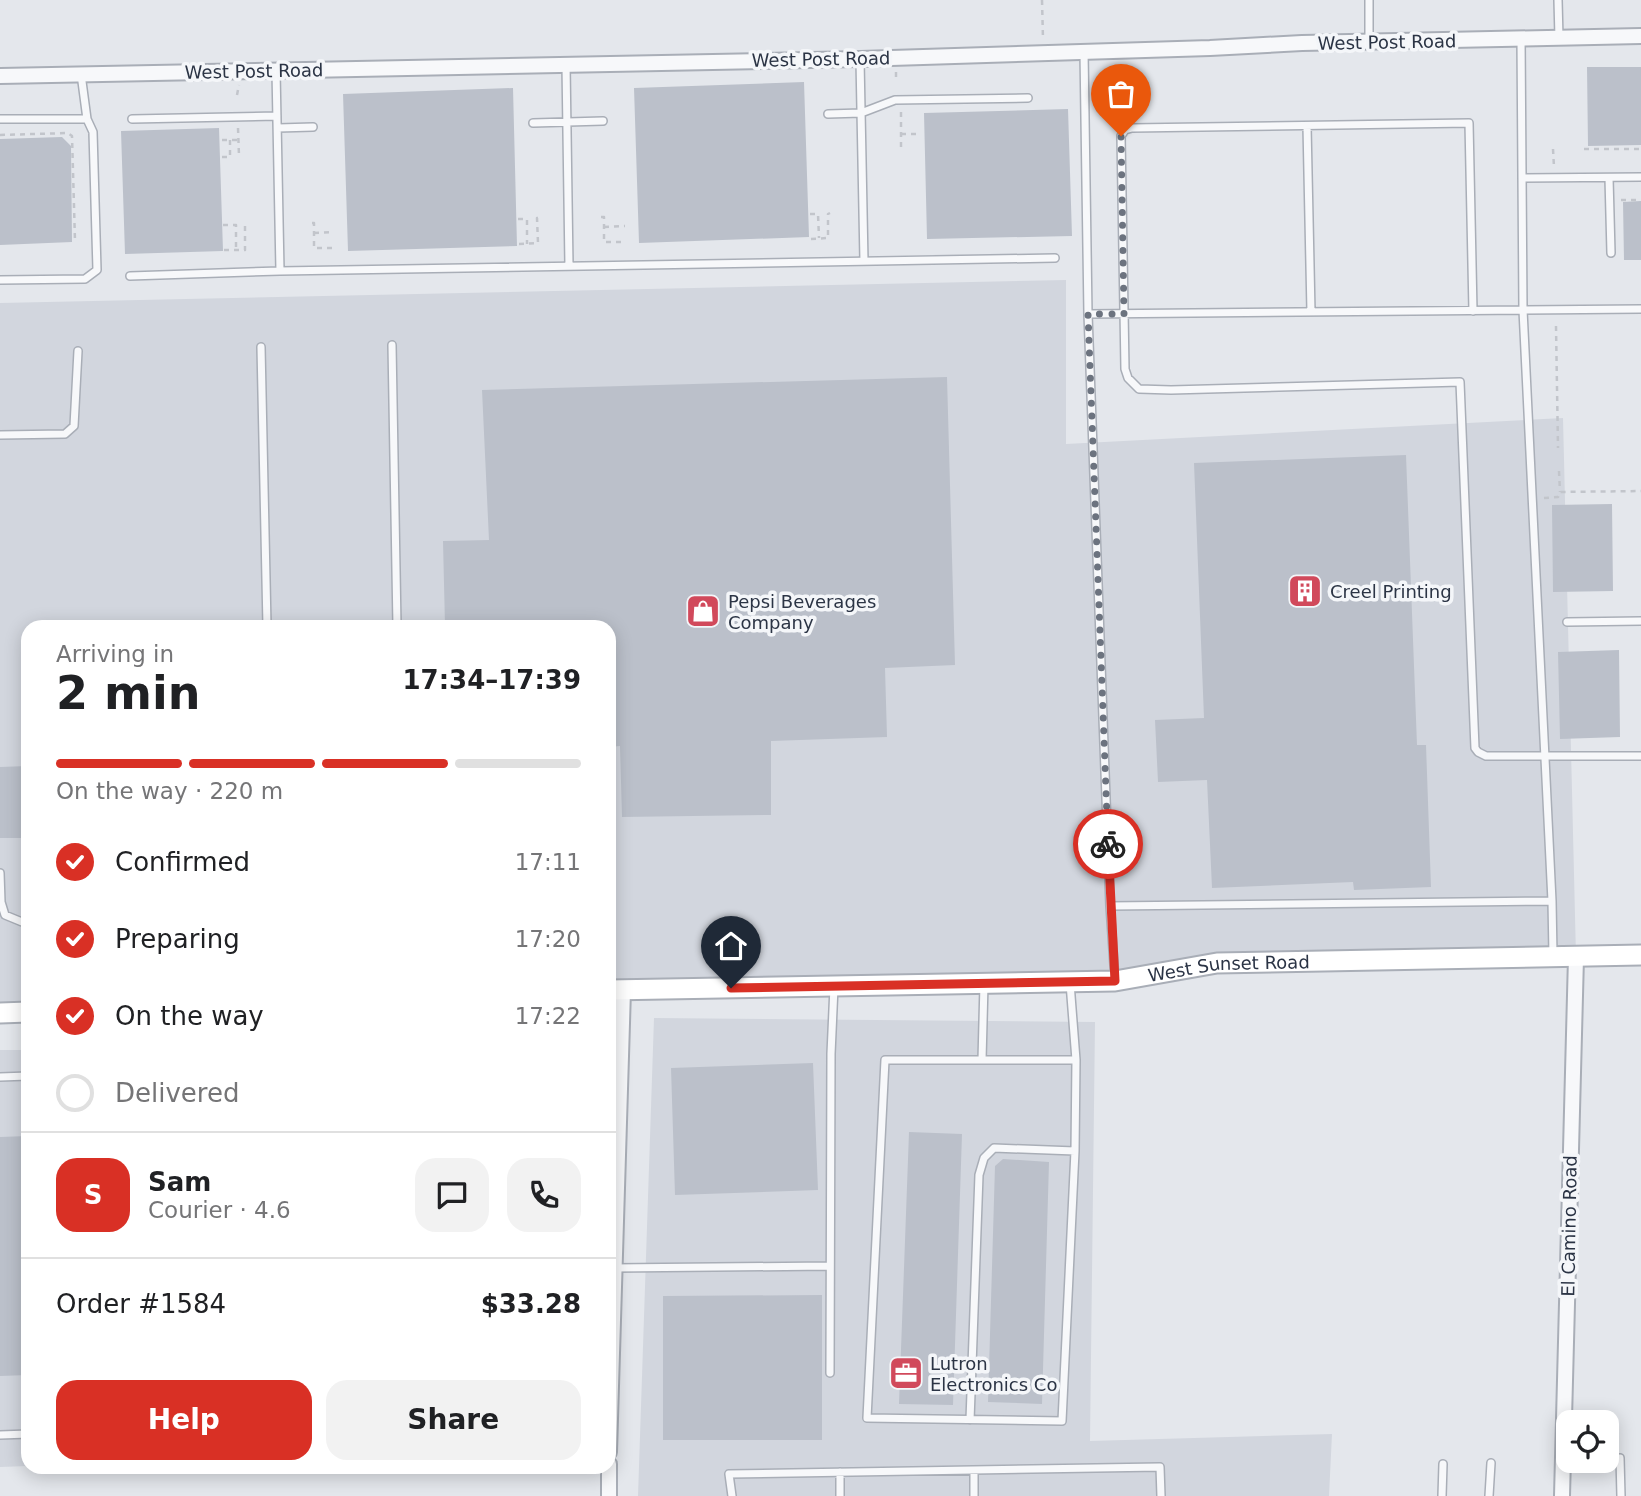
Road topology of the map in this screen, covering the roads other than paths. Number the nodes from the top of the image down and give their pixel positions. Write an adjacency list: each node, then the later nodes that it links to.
1 (1369, 0): 6 (lane)
2 (1558, 0): 5 (lane)
3 (1641, 37): 5 (street, West Post Road)
4 (1521, 38): 5 (street, West Post Road); 6 (street, West Post Road); 27 (lane)
5 (1559, 38)
6 (1369, 42): 7 (street, West Post Road)
7 (1084, 52): 8 (street, West Post Road); 40 (lane)
8 (860, 59): 9 (street, West Post Road); 14 (lane)
9 (566, 65): 10 (street, West Post Road); 21 (lane)
10 (276, 71): 11 (street, West Post Road); 16 (lane)
11 (81, 75): 12 (street, West Post Road); 17 (lane)
12 (0, 76)
13 (1028, 97): 14 (lane)
14 (861, 113): 15 (lane); 31 (lane)
15 (828, 114)
16 (277, 116): 18 (lane); 25 (lane)
17 (86, 118): 19 (lane); 35 (lane)
18 (132, 119)
19 (0, 120)
20 (603, 121): 21 (lane)
21 (567, 122): 22 (lane); 32 (lane)
22 (533, 123)
23 (1307, 125): 38 (lane); 39 (lane); 41 (lane)
24 (313, 127): 25 (lane)
25 (278, 128): 33 (lane)
26 (1641, 177): 28 (lane)
27 (1522, 178): 28 (lane); 37 (lane)
28 (1609, 178): 29 (lane)
29 (1611, 253)
30 (1055, 258): 31 (lane)
31 (864, 261): 32 (lane)
32 (569, 266): 33 (lane)
33 (280, 271): 34 (lane)
34 (130, 276)
35 (0, 281)
36 (1641, 309): 37 (lane)
37 (1523, 310): 38 (lane); 50 (lane)
38 (1473, 311): 39 (lane)
39 (1311, 312): 41 (lane)
40 (1088, 314): 41 (lane); 54 (lane)
41 (1124, 314): 50 (lane)
42 (392, 345): 47 (lane)
43 (261, 346): 46 (lane)
44 (78, 351): 45 (lane)
45 (0, 435)
46 (267, 620)
47 (397, 620)
48 (1641, 621): 49 (lane)
49 (1567, 622)
50 (1545, 757): 51 (lane); 53 (lane)
51 (1641, 757)
52 (0, 873): 55 (lane)
53 (1552, 901): 54 (lane); 57 (lane)
54 (1110, 906): 59 (lane)
55 (21, 922)
56 (1641, 955): 58 (main road, West Sunset Road)
57 (1553, 956): 58 (main road, West Sunset Road); 59 (main road, West Sunset Road)
58 (1576, 957): 90 (street, El Camino Road)
59 (1115, 981): 60 (main road, West Sunset Road)
60 (1070, 982): 61 (main road, West Sunset Road); 67 (lane)
61 (984, 984): 62 (main road, West Sunset Road); 66 (lane)
62 (834, 986): 63 (main road, West Sunset Road); 71 (lane)
63 (616, 990)
64 (21, 1012): 65 (main road)
65 (0, 1013)
66 (982, 1060): 67 (lane); 74 (lane)
67 (1076, 1060): 70 (lane)
68 (21, 1076): 69 (lane)
69 (0, 1077)
70 (1075, 1151): 74 (lane); 74 (lane)
71 (830, 1266): 72 (lane); 73 (lane)
72 (616, 1268)
73 (830, 1373)
74 (970, 1420)
75 (21, 1434): 76 (lane)
76 (0, 1435)
77 (1620, 1458): 91 (lane)
78 (1491, 1462): 89 (lane)
79 (1443, 1464): 88 (lane)
80 (974, 1470): 81 (lane); 86 (lane); 87 (lane)
81 (840, 1472): 84 (lane); 85 (lane)
82 (609, 1474): 83 (street)
83 (609, 1496)
84 (732, 1496)
85 (840, 1496)
86 (974, 1496)
87 (1161, 1496)
88 (1442, 1496)
89 (1489, 1496)
90 (1562, 1496)
91 (1621, 1496)

